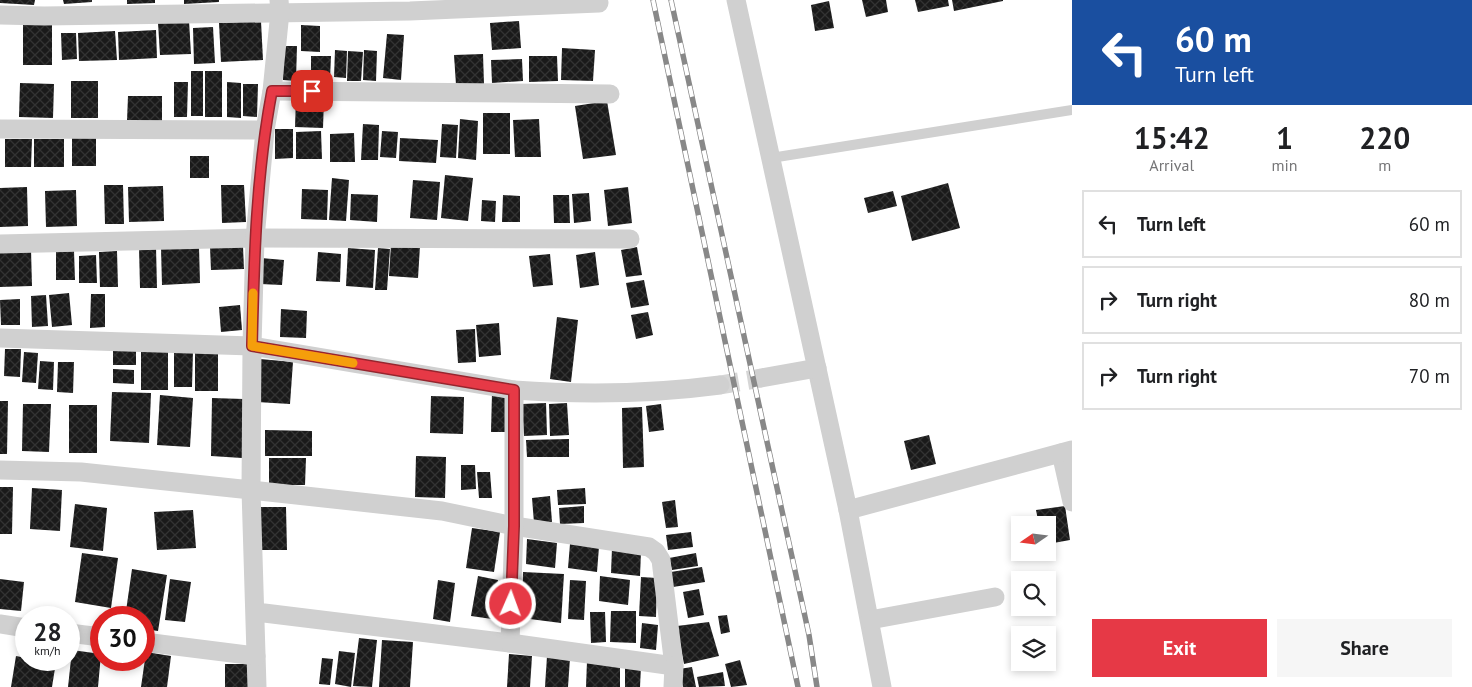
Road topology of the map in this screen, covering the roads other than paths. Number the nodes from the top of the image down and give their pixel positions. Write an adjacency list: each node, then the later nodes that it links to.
1 (736, 0): 12 (street)
2 (599, 3): 4 (street)
3 (280, 6): 4 (street); 5 (street); 7 (street)
4 (409, 6)
5 (44, 8): 6 (street)
6 (0, 15)
7 (272, 91): 8 (street); 11 (street)
8 (610, 94)
9 (1072, 110): 12 (lane)
10 (0, 129): 11 (street)
11 (265, 130): 13 (street)
12 (771, 158): 18 (street)
13 (255, 238): 14 (street); 15 (street); 17 (street)
14 (630, 239)
15 (0, 244)
16 (0, 338): 17 (street)
17 (252, 346): 21 (street); 24 (street)
18 (817, 368): 19 (street); 26 (street)
19 (761, 378)
20 (720, 385): 21 (street)
21 (514, 390): 27 (street)
22 (1066, 451): 25 (street); 26 (street)
23 (0, 470): 24 (street)
24 (251, 490): 27 (street); 29 (street)
25 (1072, 502)
26 (848, 510): 30 (street)
27 (514, 526): 34 (street); 36 (street)
28 (995, 597): 30 (street)
29 (256, 612): 34 (street); 35 (street)
30 (870, 620): 39 (street)
31 (0, 624): 32 (street)
32 (15, 626)
33 (155, 643): 35 (street)
34 (510, 644): 36 (street)
35 (256, 656): 37 (street)
36 (674, 666): 38 (street)
37 (256, 687)
38 (673, 687)
39 (882, 687)

